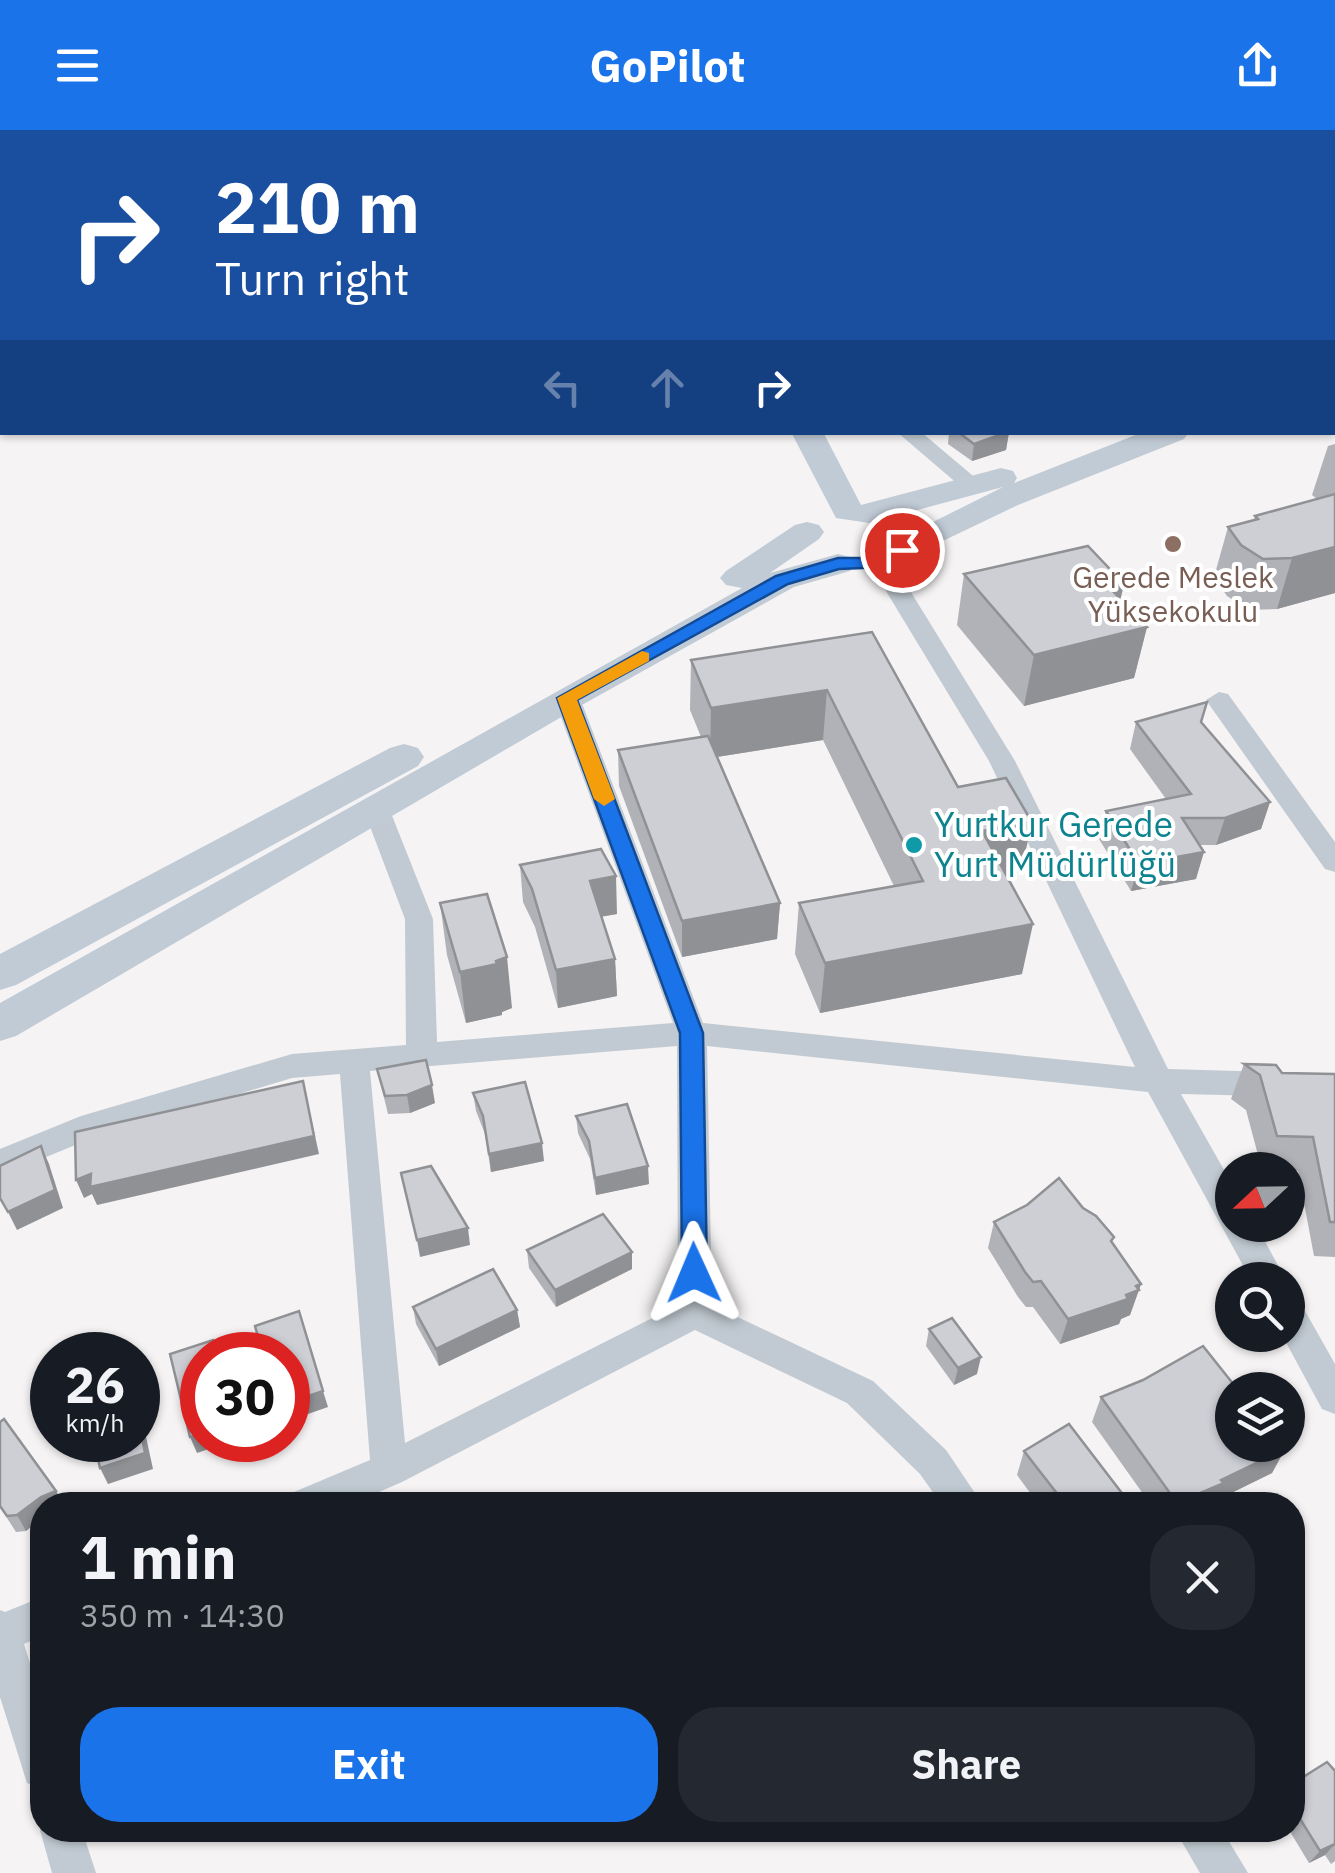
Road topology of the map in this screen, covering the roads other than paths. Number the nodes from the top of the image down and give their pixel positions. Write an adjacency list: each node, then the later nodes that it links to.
1 (809, 435): 6 (street)
2 (911, 435): 5 (street)
3 (1121, 435): 5 (street)
4 (1165, 435): 8 (street)
5 (974, 486): 6 (street)
6 (859, 512): 7 (street); 8 (street)
7 (808, 532): 9 (street); 14 (street)
8 (891, 557): 9 (street); 19 (street)
9 (838, 564): 10 (street)
10 (567, 698): 12 (street); 16 (street)
11 (1219, 700): 13 (street)
12 (376, 808): 15 (street); 17 (street)
13 (1335, 862)
14 (0, 974)
15 (0, 1024)
16 (692, 1033): 17 (street); 19 (street); 23 (street)
17 (422, 1056): 18 (street)
18 (354, 1061): 21 (street); 26 (street)
19 (1158, 1080): 20 (street); 22 (street)
20 (1335, 1086)
21 (0, 1163)
22 (1215, 1183)
23 (695, 1313): 26 (street); 28 (street)
24 (1305, 1343): 25 (street)
25 (1335, 1398)
26 (389, 1470): 27 (street)
27 (337, 1492)
28 (955, 1492)
29 (30, 1621): 30 (street)
30 (1, 1632): 31 (street)
31 (30, 1728)
32 (65, 1842): 34 (street)
33 (1204, 1842): 35 (street)
34 (74, 1873)
35 (1226, 1873)

